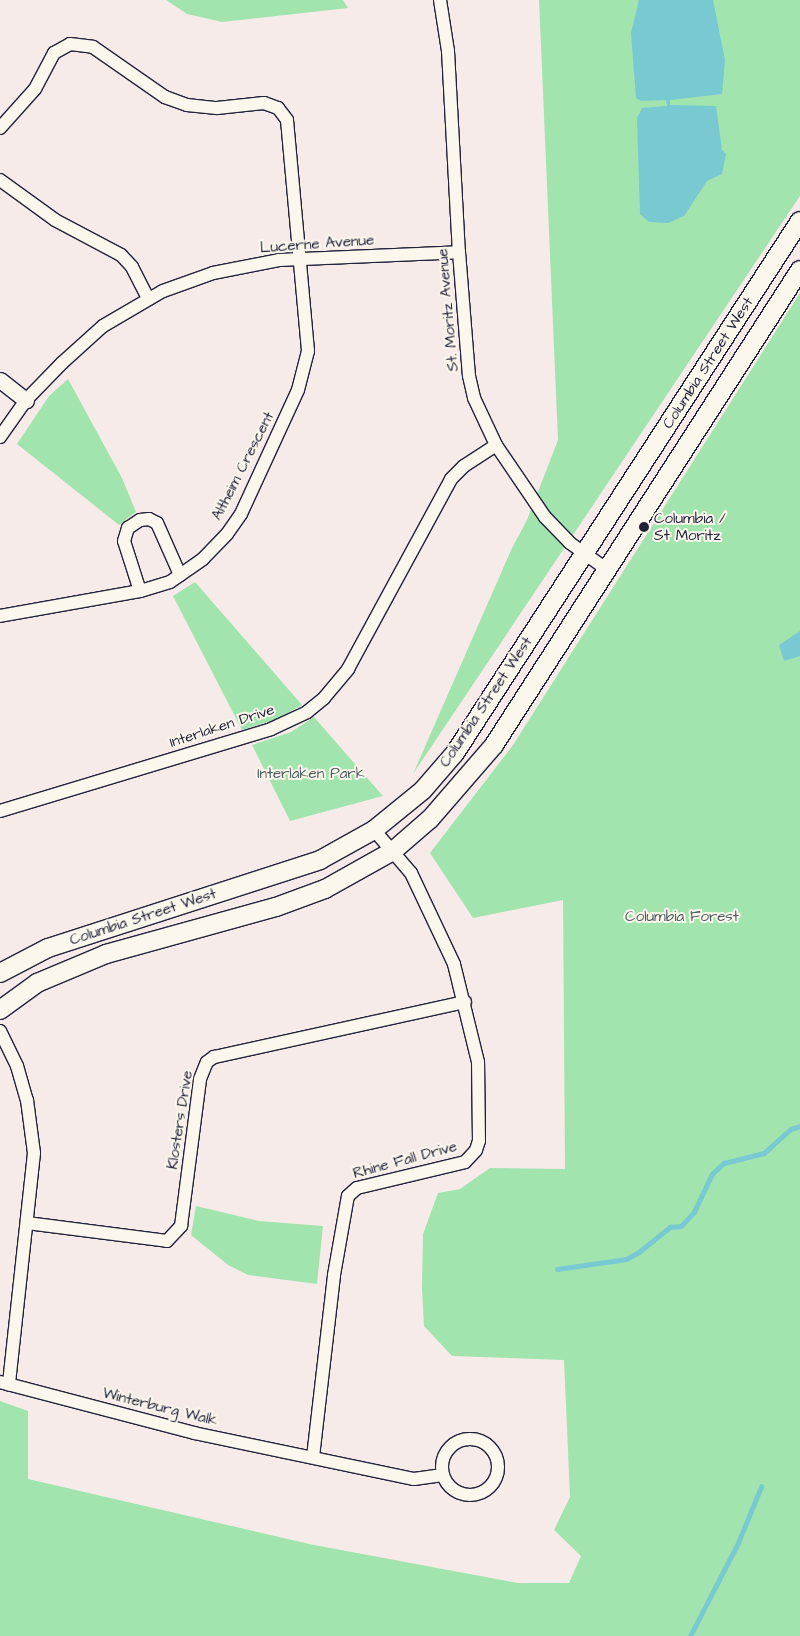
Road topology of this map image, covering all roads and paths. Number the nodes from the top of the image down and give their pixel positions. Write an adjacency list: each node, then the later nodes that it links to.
1 (440, 0): 5 (street, St. Moritz Avenue)
2 (0, 128): 6 (street, Altheim Crescent)
3 (0, 180): 8 (street)
4 (800, 221): 13 (main road, Columbia Street West)
5 (459, 252): 6 (street, Lucerne Avenue); 12 (street, St. Moritz Avenue)
6 (302, 258): 8 (street, Lucerne Avenue); 15 (street, Altheim Crescent)
7 (800, 270): 14 (main road, Columbia Street West)
8 (148, 299): 10 (street, Lucerne Avenue)
9 (0, 380): 10 (street)
10 (26, 400): 11 (street, Lucerne Avenue)
11 (0, 438)
12 (496, 445): 13 (street, St. Moritz Avenue); 18 (street, Interlaken Drive)
13 (584, 554): 14 (street, St. Moritz Avenue); 19 (main road, Columbia Street West)
14 (606, 569): 20 (main road, Columbia Street West)
15 (180, 575): 16 (street, Altheim Crescent); 16 (street)
16 (140, 591): 17 (street, Altheim Crescent)
17 (0, 616)
18 (0, 811)
19 (374, 830): 20 (street, Rhine Fall Drive); 21 (main road, Columbia Street West)
20 (393, 851): 22 (street, Rhine Fall Drive); 23 (main road, Columbia Street West)
21 (0, 973)
22 (465, 1002): 25 (street, Klosters Drive); 27 (street, Rhine Fall Drive)
23 (0, 1010)
24 (0, 1031): 25 (street)
25 (27, 1223): 26 (street)
26 (4, 1384): 27 (street, Winterburg Walk)
27 (313, 1457): 28 (street, Winterburg Walk)
28 (443, 1475): 28 (street)

